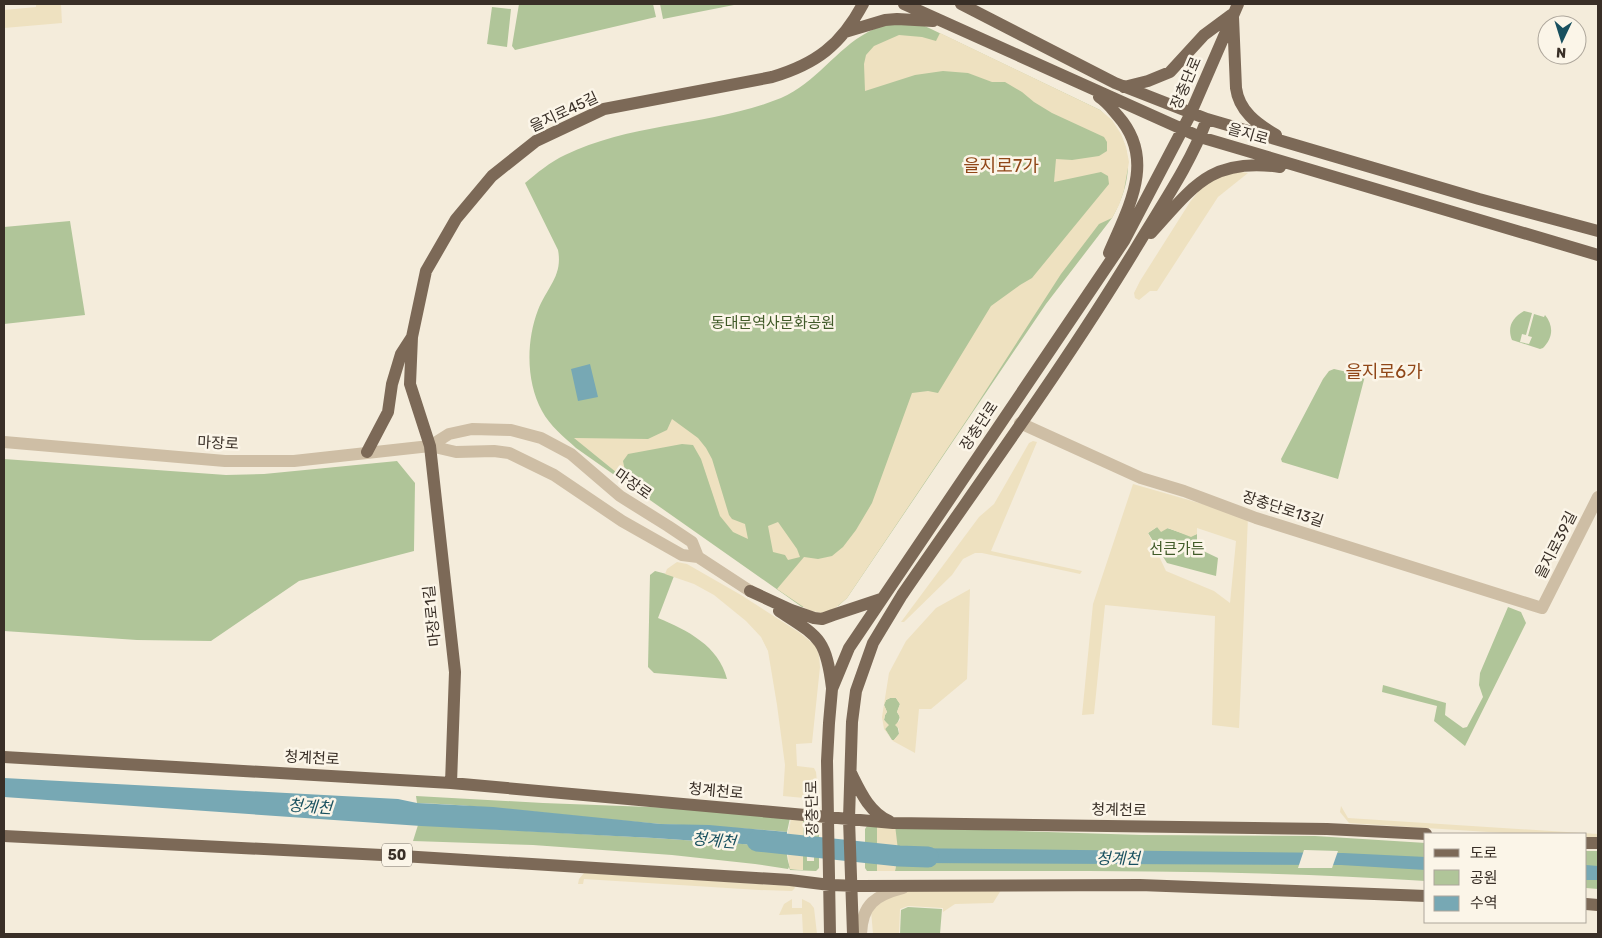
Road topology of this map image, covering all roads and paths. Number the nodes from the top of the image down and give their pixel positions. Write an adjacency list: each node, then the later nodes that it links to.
1 (863, 4): 6 (main road, 을지로45길)
2 (904, 4): 5 (main road, 을지로)
3 (961, 4): 8 (main road, 을지로)
4 (1235, 9): 8 (main road); 9 (main road, 장충단로); 13 (main road)
5 (944, 22): 6 (main road); 7 (main road, 을지로)
6 (845, 32): 19 (main road, 을지로45길)
7 (1074, 81): 11 (main road, 을지로); 18 (main road)
8 (1124, 87): 9 (main road, 을지로)
9 (1191, 112): 10 (main road, 을지로); 11 (main road, 장충단로)
10 (1207, 119): 12 (main road); 13 (main road, 을지로)
11 (1183, 130): 12 (main road, 을지로); 18 (main road, 장충단로)
12 (1200, 137): 14 (main road, 을지로); 16 (main road)
13 (1293, 144): 15 (main road, 을지로)
14 (1325, 173): 16 (main road); 17 (main road, 을지로)
15 (1598, 231)
16 (1132, 254): 20 (main road)
17 (1598, 255)
18 (1098, 279): 27 (main road, 장충단로)
19 (412, 337): 22 (main road, 을지로45길); 23 (main road)
20 (1020, 423): 28 (street, 장충단로13길); 31 (main road)
21 (4, 442): 23 (street, 마장로)
22 (430, 446): 23 (street, 마장로); 25 (street, 마장로); 25 (street, 마장로); 32 (main road, 마장로1길)
23 (367, 452)
24 (1598, 497): 28 (street, 을지로39길)
25 (698, 557): 26 (street, 마장로)
26 (750, 591): 27 (main road); 29 (main road)
27 (881, 599): 29 (main road, 장충단로)
28 (1542, 608)
29 (832, 689): 33 (main road, 장충단로)
30 (4, 757): 32 (main road, 청계천로)
31 (850, 771): 34 (main road); 35 (main road)
32 (451, 783): 33 (main road, 청계천로)
33 (828, 816): 34 (main road, 청계천로); 38 (main road, 장충단로)
34 (849, 820): 35 (main road, 청계천로); 39 (main road)
35 (893, 823): 36 (main road, 청계천로)
36 (1424, 834)
37 (4, 836): 38 (main road, 50)
38 (830, 885): 39 (main road, 50); 42 (main road, 장충단로)
39 (851, 886): 40 (main road, 50); 43 (main road)
40 (902, 886): 41 (main road); 44 (street)
41 (1424, 896)
42 (830, 934)
43 (854, 934)
44 (861, 934)

